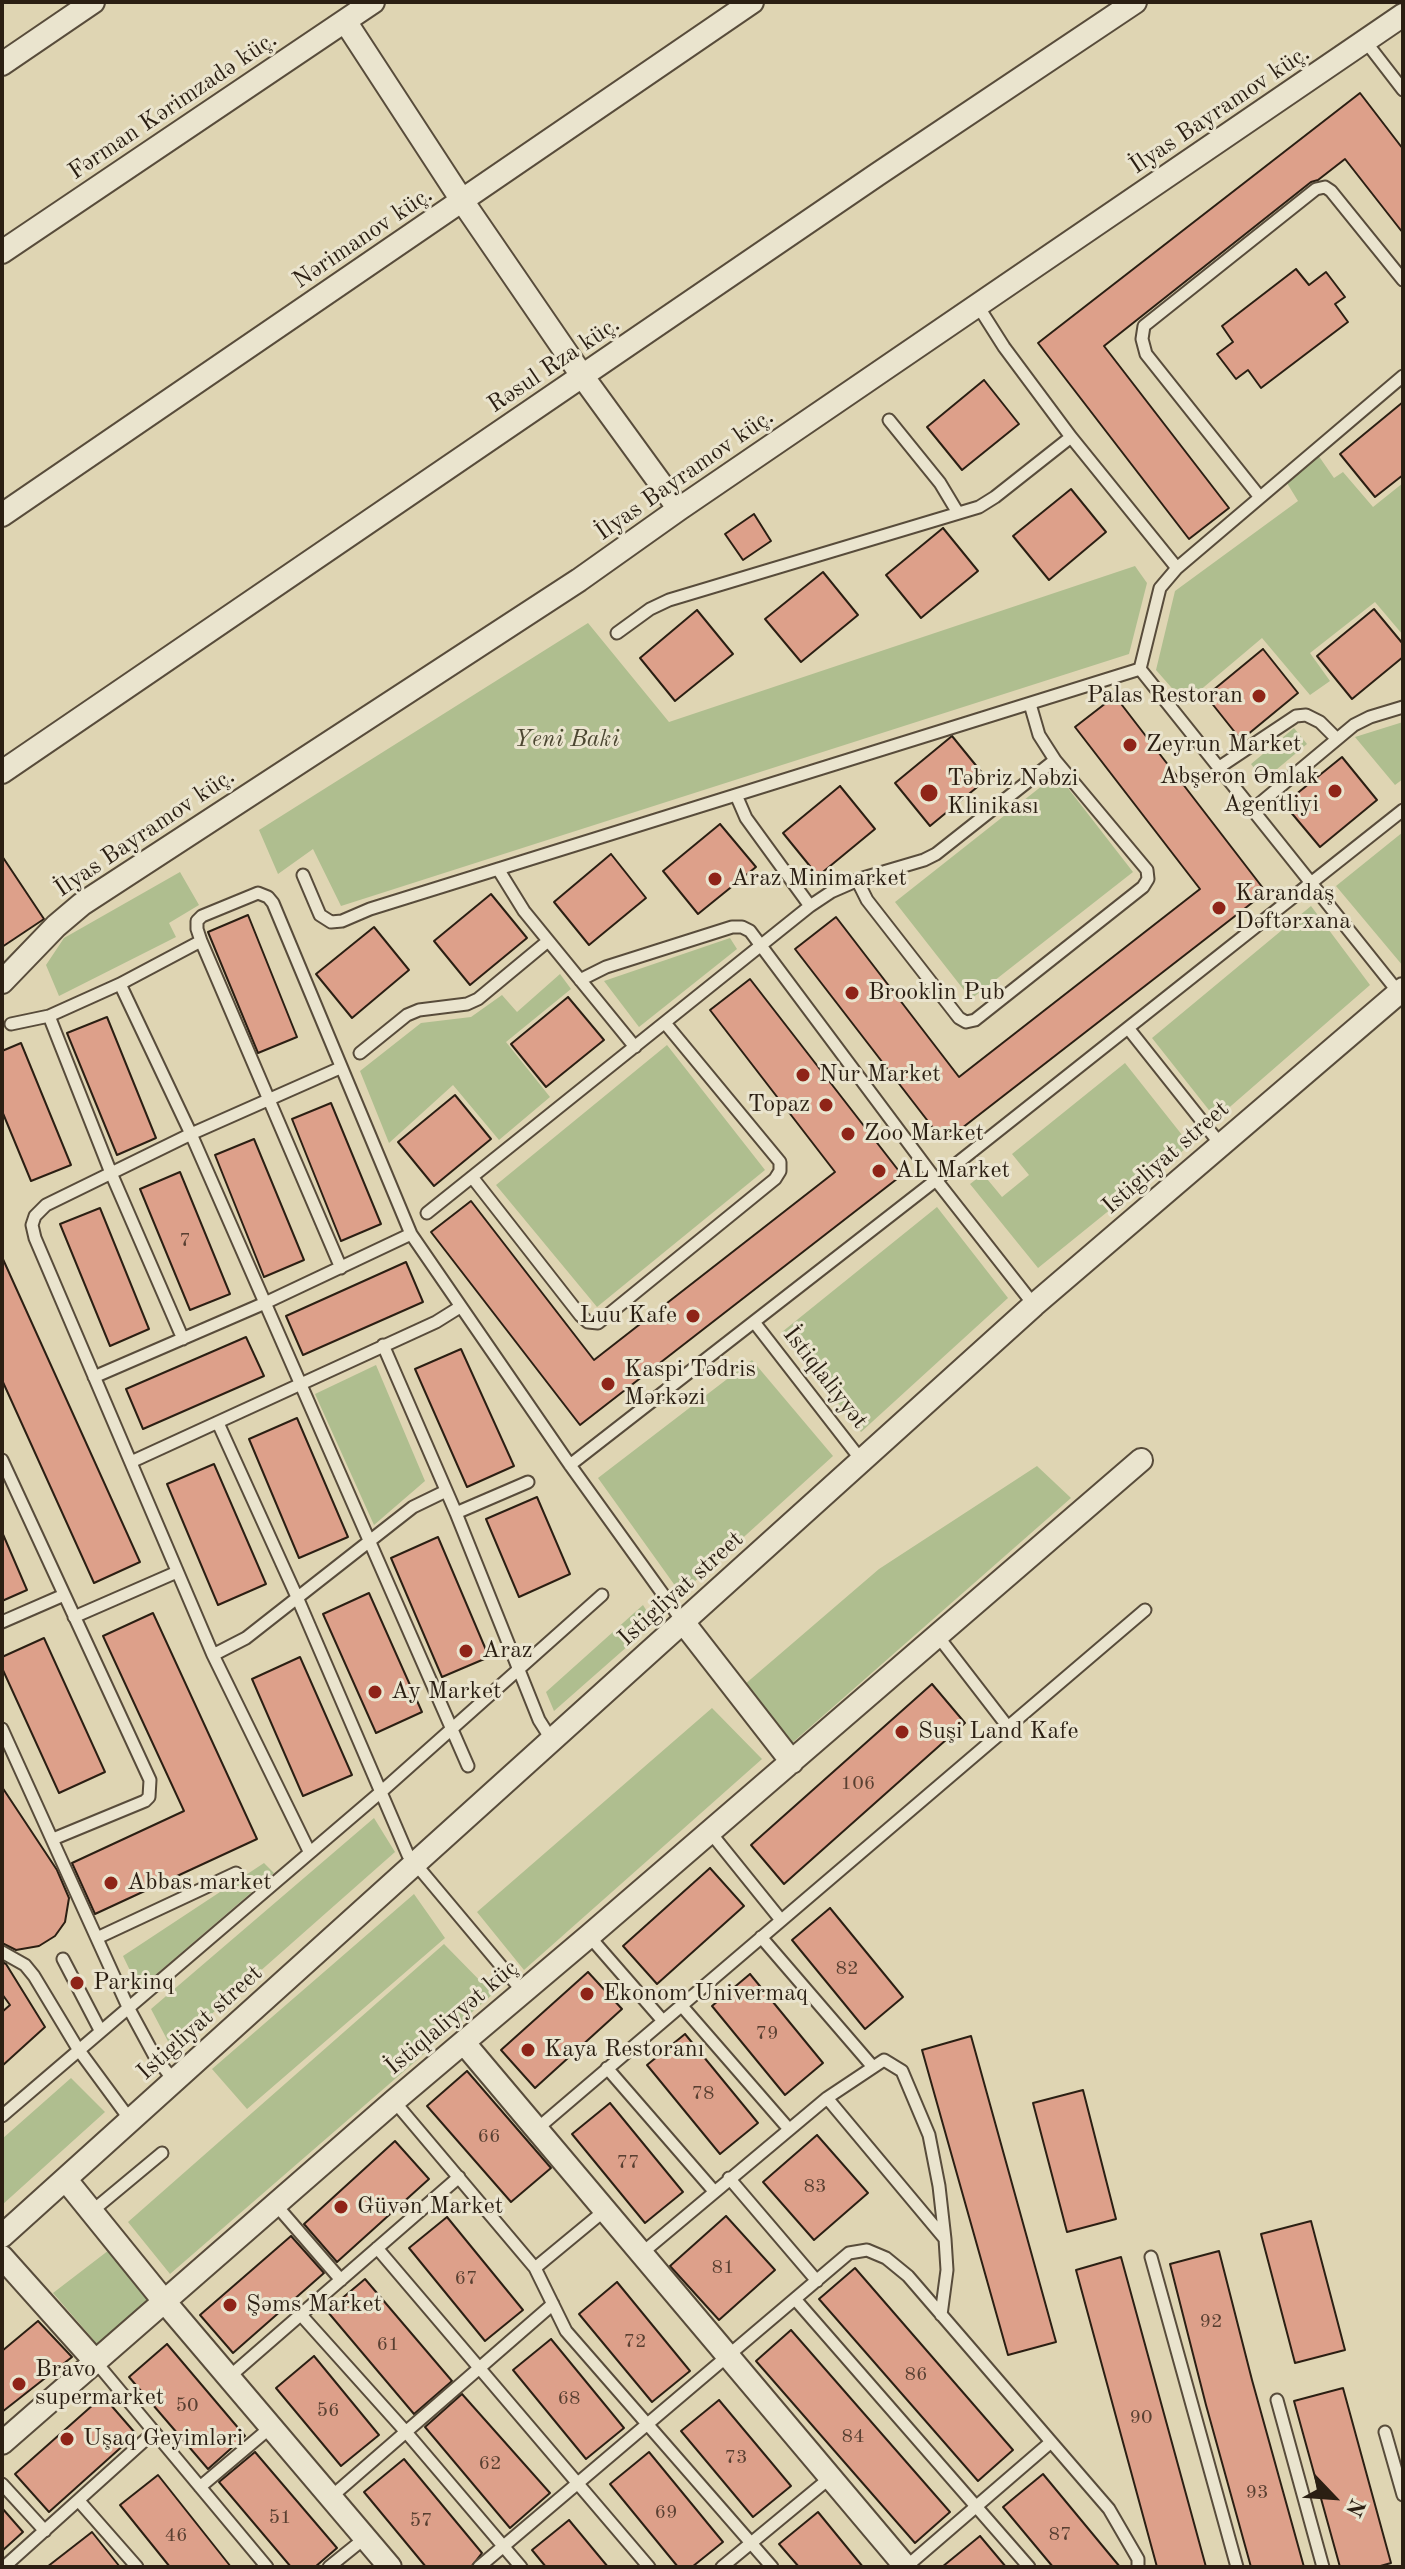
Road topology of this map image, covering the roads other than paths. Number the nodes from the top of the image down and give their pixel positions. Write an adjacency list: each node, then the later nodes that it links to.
1 (93, 2): 8 (street)
2 (373, 2): 6 (street, Fərman Kərimzadə küç.)
3 (752, 2): 10 (street, Nərimanov küç.)
4 (1135, 2): 15 (street, Rəsul Rza küç.)
5 (1403, 15): 7 (street, İlyas Bayramov küç.)
6 (345, 21): 10 (street); 11 (street, Fərman Kərimzadə küç.)
7 (1366, 42): 9 (lane); 13 (street, İlyas Bayramov küç.)
8 (2, 64)
9 (1403, 90)
10 (463, 202): 15 (street); 21 (street, Nərimanov küç.)
11 (2, 252)
12 (1403, 280): 18 (lane)
13 (978, 306): 17 (lane); 19 (street, İlyas Bayramov küç.)
14 (1403, 376): 18 (lane)
15 (583, 377): 19 (street); 30 (street, Rəsul Rza küç.)
16 (889, 420): 20 (lane)
17 (1071, 437): 20 (lane); 22 (lane)
18 (1259, 496): 22 (lane)
19 (679, 509): 42 (street, İlyas Bayramov küç.)
20 (958, 513): 23 (lane)
21 (2, 515)
22 (1177, 568): 24 (lane)
23 (617, 633)
24 (1140, 669): 25 (lane); 29 (lane)
25 (1030, 704): 28 (lane); 31 (lane)
26 (1403, 707): 27 (lane)
27 (1337, 739): 29 (lane); 32 (lane)
28 (1055, 760): 36 (lane); 36 (lane)
29 (1218, 768): 32 (lane)
30 (2, 772)
31 (736, 795): 34 (lane); 38 (lane)
32 (1252, 810): 37 (lane)
33 (1403, 810): 37 (lane)
34 (498, 869): 35 (lane); 40 (lane)
35 (303, 875)
36 (857, 880): 38 (lane)
37 (1310, 884): 45 (lane); 49 (lane)
38 (810, 906): 41 (lane)
39 (201, 941): 44 (lane); 52 (lane); 53 (lane)
40 (548, 941): 43 (lane); 51 (lane)
41 (762, 946): 43 (lane); 47 (lane); 58 (lane)
42 (3, 978)
43 (580, 980): 50 (lane)
44 (120, 984): 46 (lane); 54 (lane)
45 (1401, 991): 55 (street, Istigliyat street)
46 (49, 1016): 48 (lane); 56 (lane)
47 (665, 1023): 50 (lane); 57 (lane)
48 (11, 1024)
49 (1128, 1028): 55 (lane); 58 (lane)
50 (635, 1047): 57 (lane)
51 (360, 1053)
52 (340, 1068): 53 (lane); 60 (lane)
53 (268, 1100): 54 (lane); 61 (lane)
54 (191, 1134): 56 (lane); 62 (lane)
55 (1221, 1145): 63 (street, Istigliyat street)
56 (111, 1173): 66 (lane); 68 (lane)
57 (472, 1177): 59 (lane)
58 (936, 1180): 63 (lane); 65 (lane)
59 (427, 1213)
60 (411, 1234): 61 (lane); 64 (lane)
61 (341, 1268): 62 (lane)
62 (265, 1303): 66 (lane); 69 (lane)
63 (1034, 1305): 74 (street, Istigliyat street)
64 (460, 1307): 67 (lane); 75 (lane)
65 (754, 1322): 74 (lane, İstiqlaliyyət); 75 (lane)
66 (183, 1339): 68 (lane)
67 (383, 1345): 69 (lane); 77 (lane)
68 (94, 1377): 73 (lane)
69 (299, 1384): 70 (lane); 79 (lane)
70 (218, 1423): 73 (lane); 83 (lane)
71 (2, 1460): 81 (lane)
72 (1141, 1460): 88 (street, İstiqlaliyyət küç)
73 (131, 1462): 80 (lane)
74 (862, 1462): 87 (street, Istigliyat street)
75 (570, 1465): 87 (lane)
76 (528, 1482): 78 (lane)
77 (446, 1491): 78 (lane); 79 (lane)
78 (456, 1513): 90 (lane)
79 (371, 1541): 83 (lane); 92 (lane)
80 (177, 1572): 85 (lane); 89 (lane)
81 (64, 1595): 85 (lane); 86 (lane)
82 (602, 1595): 90 (lane)
83 (297, 1597): 89 (lane); 97 (lane)
84 (1145, 1610): 91 (lane)
85 (74, 1617): 99 (lane)
86 (2, 1622)
87 (683, 1622): 94 (street, Istigliyat street); 95 (street)
88 (937, 1634): 91 (lane); 95 (street, İstiqlaliyyət küç)
89 (213, 1655): 100 (lane)
90 (519, 1671): 92 (lane); 94 (lane)
91 (1008, 1727): 103 (lane)
92 (452, 1728): 96 (lane); 97 (lane)
93 (2, 1729): 99 (lane)
94 (551, 1739): 101 (street, Istigliyat street)
95 (792, 1762): 98 (street, İstiqlaliyyət küç)
96 (468, 1766)
97 (382, 1791): 100 (lane); 101 (lane)
98 (710, 1832): 103 (lane); 104 (street, İstiqlaliyyət küç)
99 (53, 1839): 106 (lane)
100 (309, 1851): 111 (lane)
101 (414, 1863): 109 (lane); 118 (street, Istigliyat street)
102 (236, 1873): 106 (lane)
103 (781, 1920): 105 (lane)
104 (589, 1936): 109 (street, İstiqlaliyyət küç); 112 (lane)
105 (761, 1937): 110 (lane); 116 (lane)
106 (97, 1938): 111 (lane)
107 (2, 1952): 115 (lane)
108 (63, 1959): 113 (lane)
109 (523, 1992): 114 (street, İstiqlaliyyət küç)
110 (681, 2005): 112 (lane); 124 (lane)
111 (128, 2007): 113 (lane); 118 (lane)
112 (663, 2021): 117 (lane)
113 (100, 2030): 115 (lane)
114 (464, 2043): 120 (street, İstiqlaliyyət küç); 123 (street)
115 (78, 2049): 121 (lane); 122 (lane)
116 (873, 2067): 119 (lane); 134 (lane)
117 (607, 2068): 123 (lane); 129 (lane)
118 (174, 2081): 122 (street, Istigliyat street)
119 (827, 2098): 124 (lane); 134 (lane)
120 (394, 2101): 126 (lane); 130 (street, İstiqlaliyyət küç)
121 (3, 2113)
122 (131, 2121): 128 (street, Istigliyat street)
123 (538, 2128): 131 (street)
124 (788, 2128): 127 (lane)
125 (162, 2153): 132 (lane)
126 (459, 2177): 135 (lane); 139 (lane)
127 (729, 2178): 129 (lane); 141 (lane)
128 (66, 2180): 132 (street); 133 (street, Istigliyat street)
129 (713, 2190): 136 (lane)
130 (276, 2205): 140 (lane); 143 (street, İstiqlaliyyət küç)
131 (604, 2211): 136 (street); 139 (lane)
132 (91, 2212): 143 (street)
133 (2, 2236)
134 (945, 2239): 146 (lane)
135 (377, 2248): 140 (lane); 149 (lane)
136 (642, 2253): 147 (street)
137 (2, 2257): 148 (street)
138 (1151, 2257): 184 (lane)
139 (535, 2268): 144 (lane)
140 (341, 2280): 145 (lane)
141 (817, 2281): 142 (lane); 146 (lane)
142 (795, 2299): 147 (lane); 166 (lane)
143 (164, 2301): 148 (street, İstiqlaliyyət küç); 150 (street)
144 (553, 2304): 149 (lane); 152 (lane)
145 (301, 2315): 150 (lane); 155 (lane)
146 (941, 2315): 157 (lane)
147 (730, 2355): 152 (lane); 159 (street)
148 (95, 2361): 154 (lane); 158 (street, İstiqlaliyyət küç)
149 (480, 2368): 155 (lane); 161 (lane)
150 (229, 2377): 153 (street)
151 (1277, 2400): 185 (lane)
152 (647, 2425): 161 (lane); 169 (lane)
153 (271, 2427): 162 (lane); 164 (street)
154 (154, 2432): 162 (lane); 165 (lane)
155 (406, 2432): 164 (lane); 170 (lane)
156 (1385, 2432): 163 (lane)
157 (1051, 2442): 166 (lane); 183 (lane)
158 (2, 2443)
159 (831, 2477): 169 (lane); 181 (street)
160 (2, 2484): 167 (lane)
161 (578, 2484): 170 (lane); 178 (lane)
162 (200, 2487): 172 (lane)
163 (1403, 2495)
164 (331, 2497): 168 (street)
165 (79, 2501): 167 (lane); 173 (lane)
166 (976, 2507): 181 (lane); 182 (lane)
167 (45, 2531): 171 (lane)
168 (365, 2538): 174 (lane); 175 (street)
169 (751, 2544): 179 (lane); 180 (lane)
170 (503, 2547): 176 (lane); 177 (lane)
171 (11, 2565)
172 (264, 2566)
173 (137, 2567)
174 (329, 2567)
175 (390, 2567)
176 (479, 2567)
177 (521, 2567)
178 (649, 2567)
179 (722, 2567)
180 (772, 2567)
181 (906, 2567)
182 (1029, 2567)
183 (1138, 2567)
184 (1237, 2567)
185 (1323, 2567)

